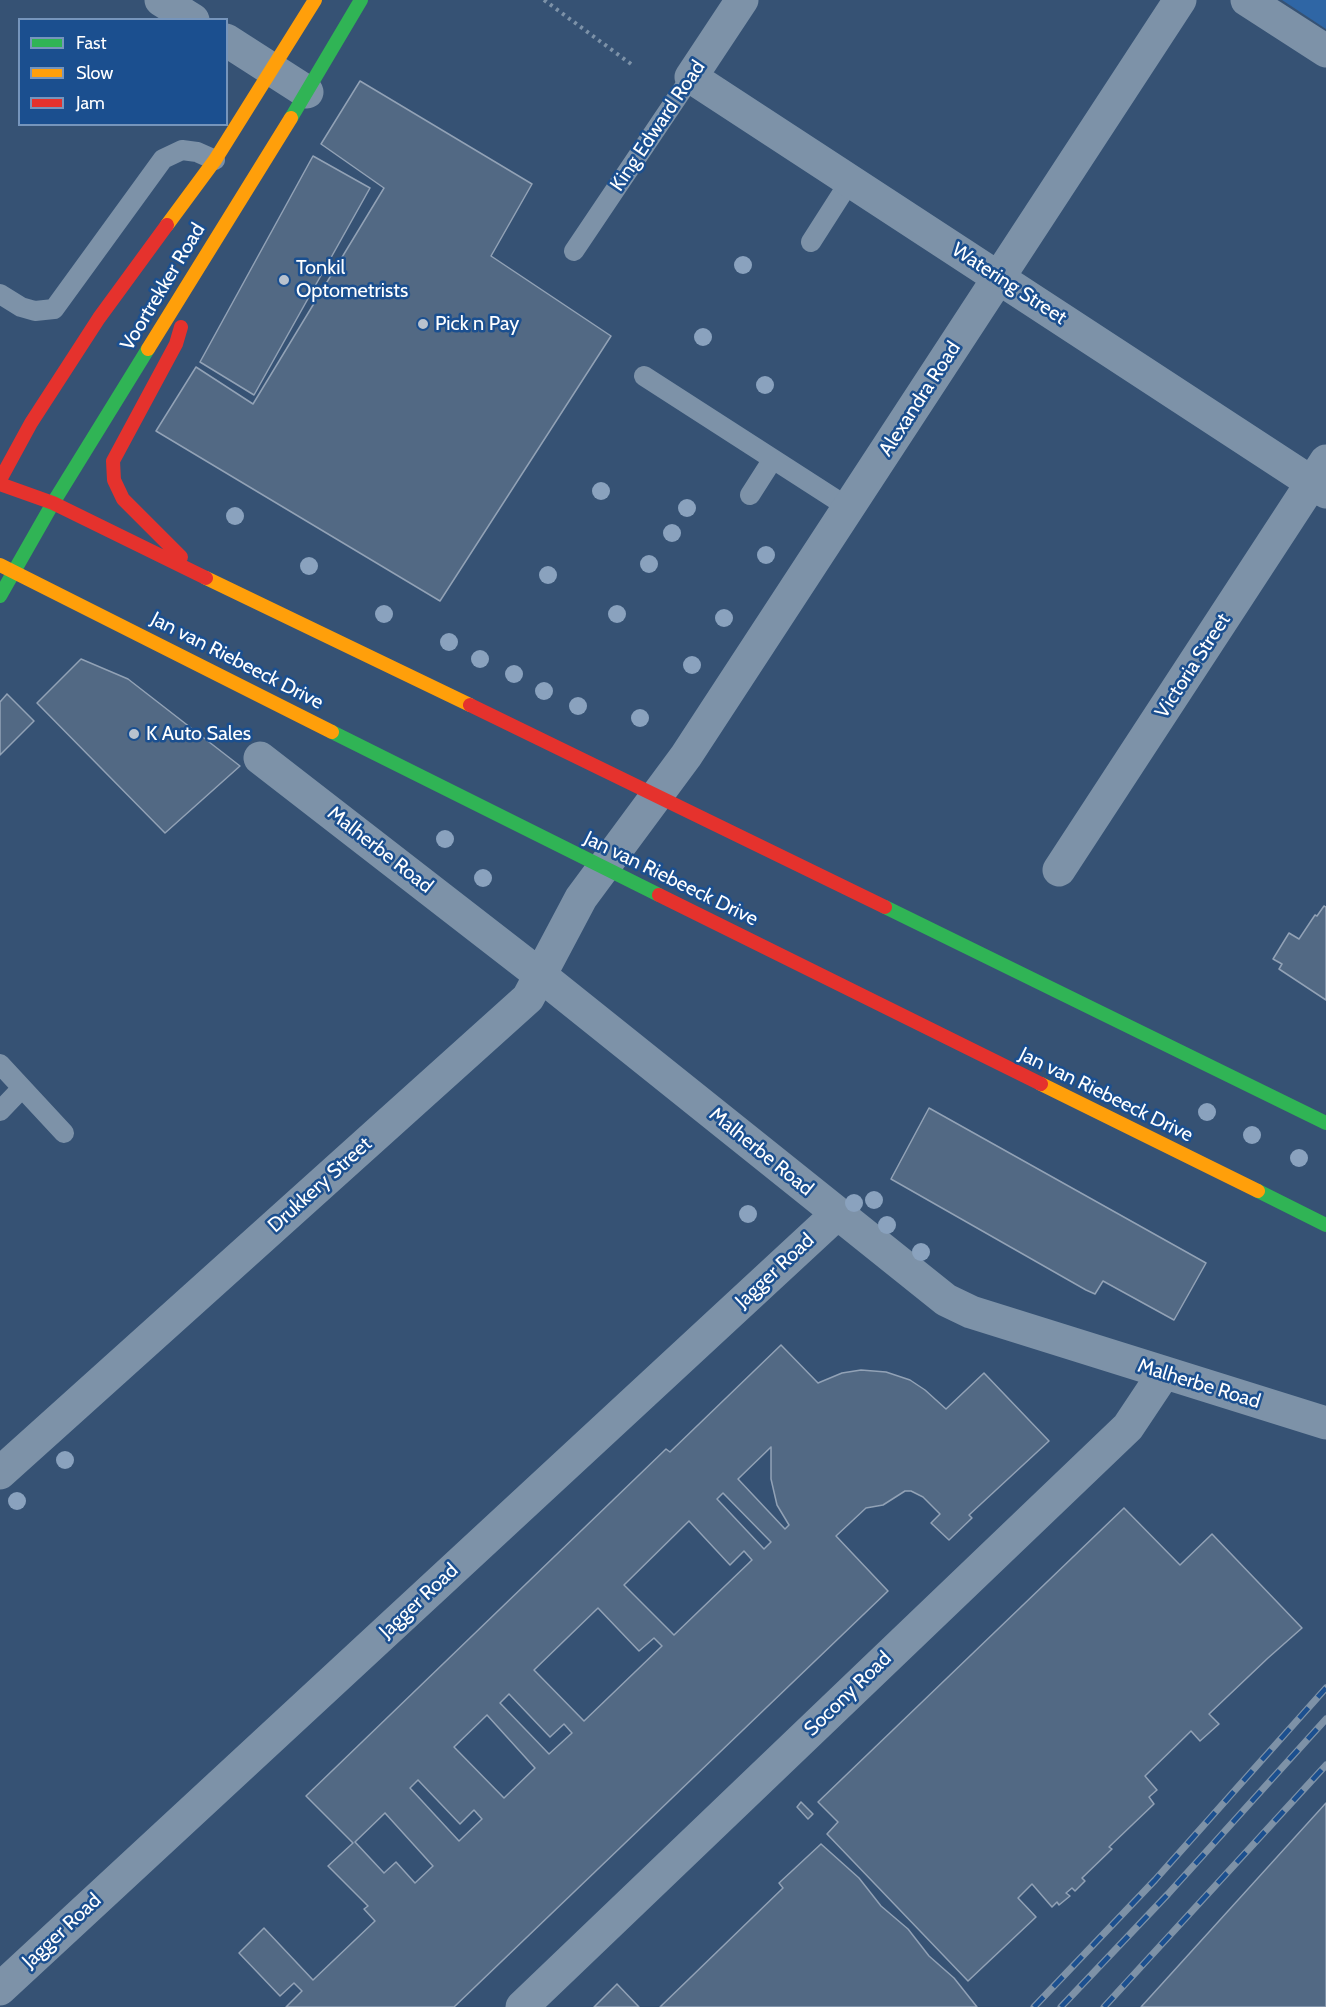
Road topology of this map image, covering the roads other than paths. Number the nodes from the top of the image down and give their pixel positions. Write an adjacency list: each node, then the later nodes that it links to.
1 (161, 0): 7 (street)
2 (315, 0): 10 (main road, Voortrekker Road)
3 (361, 0): 12 (main road, Voortrekker Road)
4 (742, 0): 11 (street, King Edward Road)
5 (1180, 0): 18 (street, Alexandra Road)
6 (1247, 0): 9 (street)
7 (190, 18)
8 (228, 41): 10 (street)
9 (1326, 51)
10 (273, 69): 12 (street); 13 (main road, Voortrekker Road)
11 (692, 77): 14 (street, Watering Street); 16 (lane, King Edward Road)
12 (307, 92): 17 (main road, Voortrekker Road)
13 (215, 160): 19 (lane); 23 (main road, Voortrekker Road)
14 (850, 181): 15 (lane); 18 (street, Watering Street)
15 (811, 242)
16 (574, 251)
17 (198, 268): 25 (main road, Voortrekker Road); 29 (main road)
18 (999, 278): 22 (street, Watering Street); 26 (street, Alexandra Road)
19 (0, 294)
20 (644, 376): 21 (lane)
21 (773, 459): 24 (lane); 26 (lane)
22 (1321, 479): 34 (street, Victoria Street)
23 (0, 482): 25 (main road)
24 (750, 495)
25 (53, 503): 28 (main road, Voortrekker Road); 29 (main road)
26 (849, 508): 32 (street, Alexandra Road)
27 (0, 565): 28 (main road, Jan van Riebeeck Drive)
28 (15, 571): 30 (main road, Voortrekker Road); 33 (main road, Jan van Riebeeck Drive)
29 (199, 575): 32 (main road)
30 (0, 596)
31 (260, 758): 35 (street, Malherbe Road)
32 (657, 795): 33 (street, Alexandra Road); 39 (main road)
33 (604, 868): 35 (street, Drukkery Street); 42 (main road, Jan van Riebeeck Drive)
34 (1059, 870)
35 (540, 975): 41 (street, Malherbe Road); 45 (street, Drukkery Street)
36 (0, 1065): 37 (lane)
37 (22, 1088): 38 (lane); 40 (lane)
38 (0, 1111)
39 (1326, 1123)
40 (64, 1133)
41 (838, 1214): 43 (street, Malherbe Road); 46 (street, Jagger Road)
42 (1326, 1225)
43 (1164, 1373): 44 (street, Malherbe Road); 47 (street, Socony Road)
44 (1326, 1423)
45 (0, 1473)
46 (0, 1989)
47 (522, 2007)

